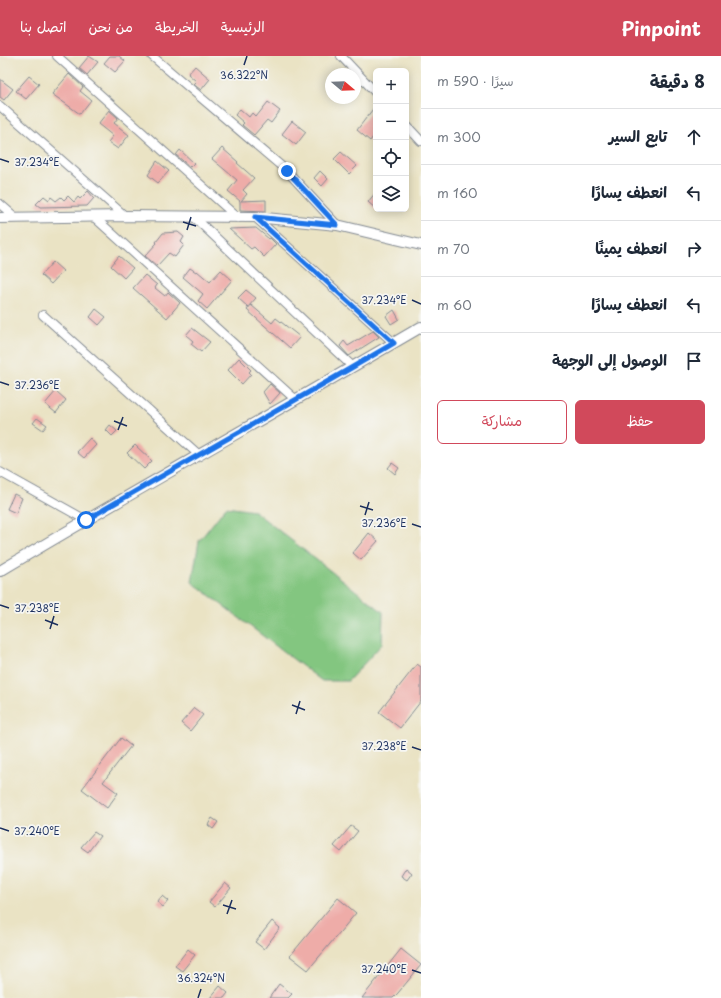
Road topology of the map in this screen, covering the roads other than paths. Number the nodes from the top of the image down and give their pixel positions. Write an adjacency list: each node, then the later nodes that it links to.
1 (57, 56): 15 (street)
2 (152, 56): 16 (street)
3 (341, 56): 4 (street)
4 (373, 90)
5 (0, 106): 9 (street)
6 (409, 128): 7 (street)
7 (421, 141)
8 (0, 204): 14 (street)
9 (125, 216): 10 (street); 11 (street)
10 (94, 217): 14 (street); 22 (street)
11 (194, 217): 15 (street); 21 (street)
12 (255, 217): 15 (street); 16 (street); 20 (street)
13 (0, 218): 14 (street)
14 (15, 218)
15 (238, 218)
16 (337, 225): 17 (street)
17 (421, 244)
18 (43, 315): 23 (street)
19 (421, 327): 20 (street)
20 (394, 343): 21 (street)
21 (353, 367): 22 (street)
22 (296, 400): 23 (street)
23 (198, 454): 25 (street)
24 (0, 472): 25 (street)
25 (86, 520): 26 (street)
26 (0, 571)

